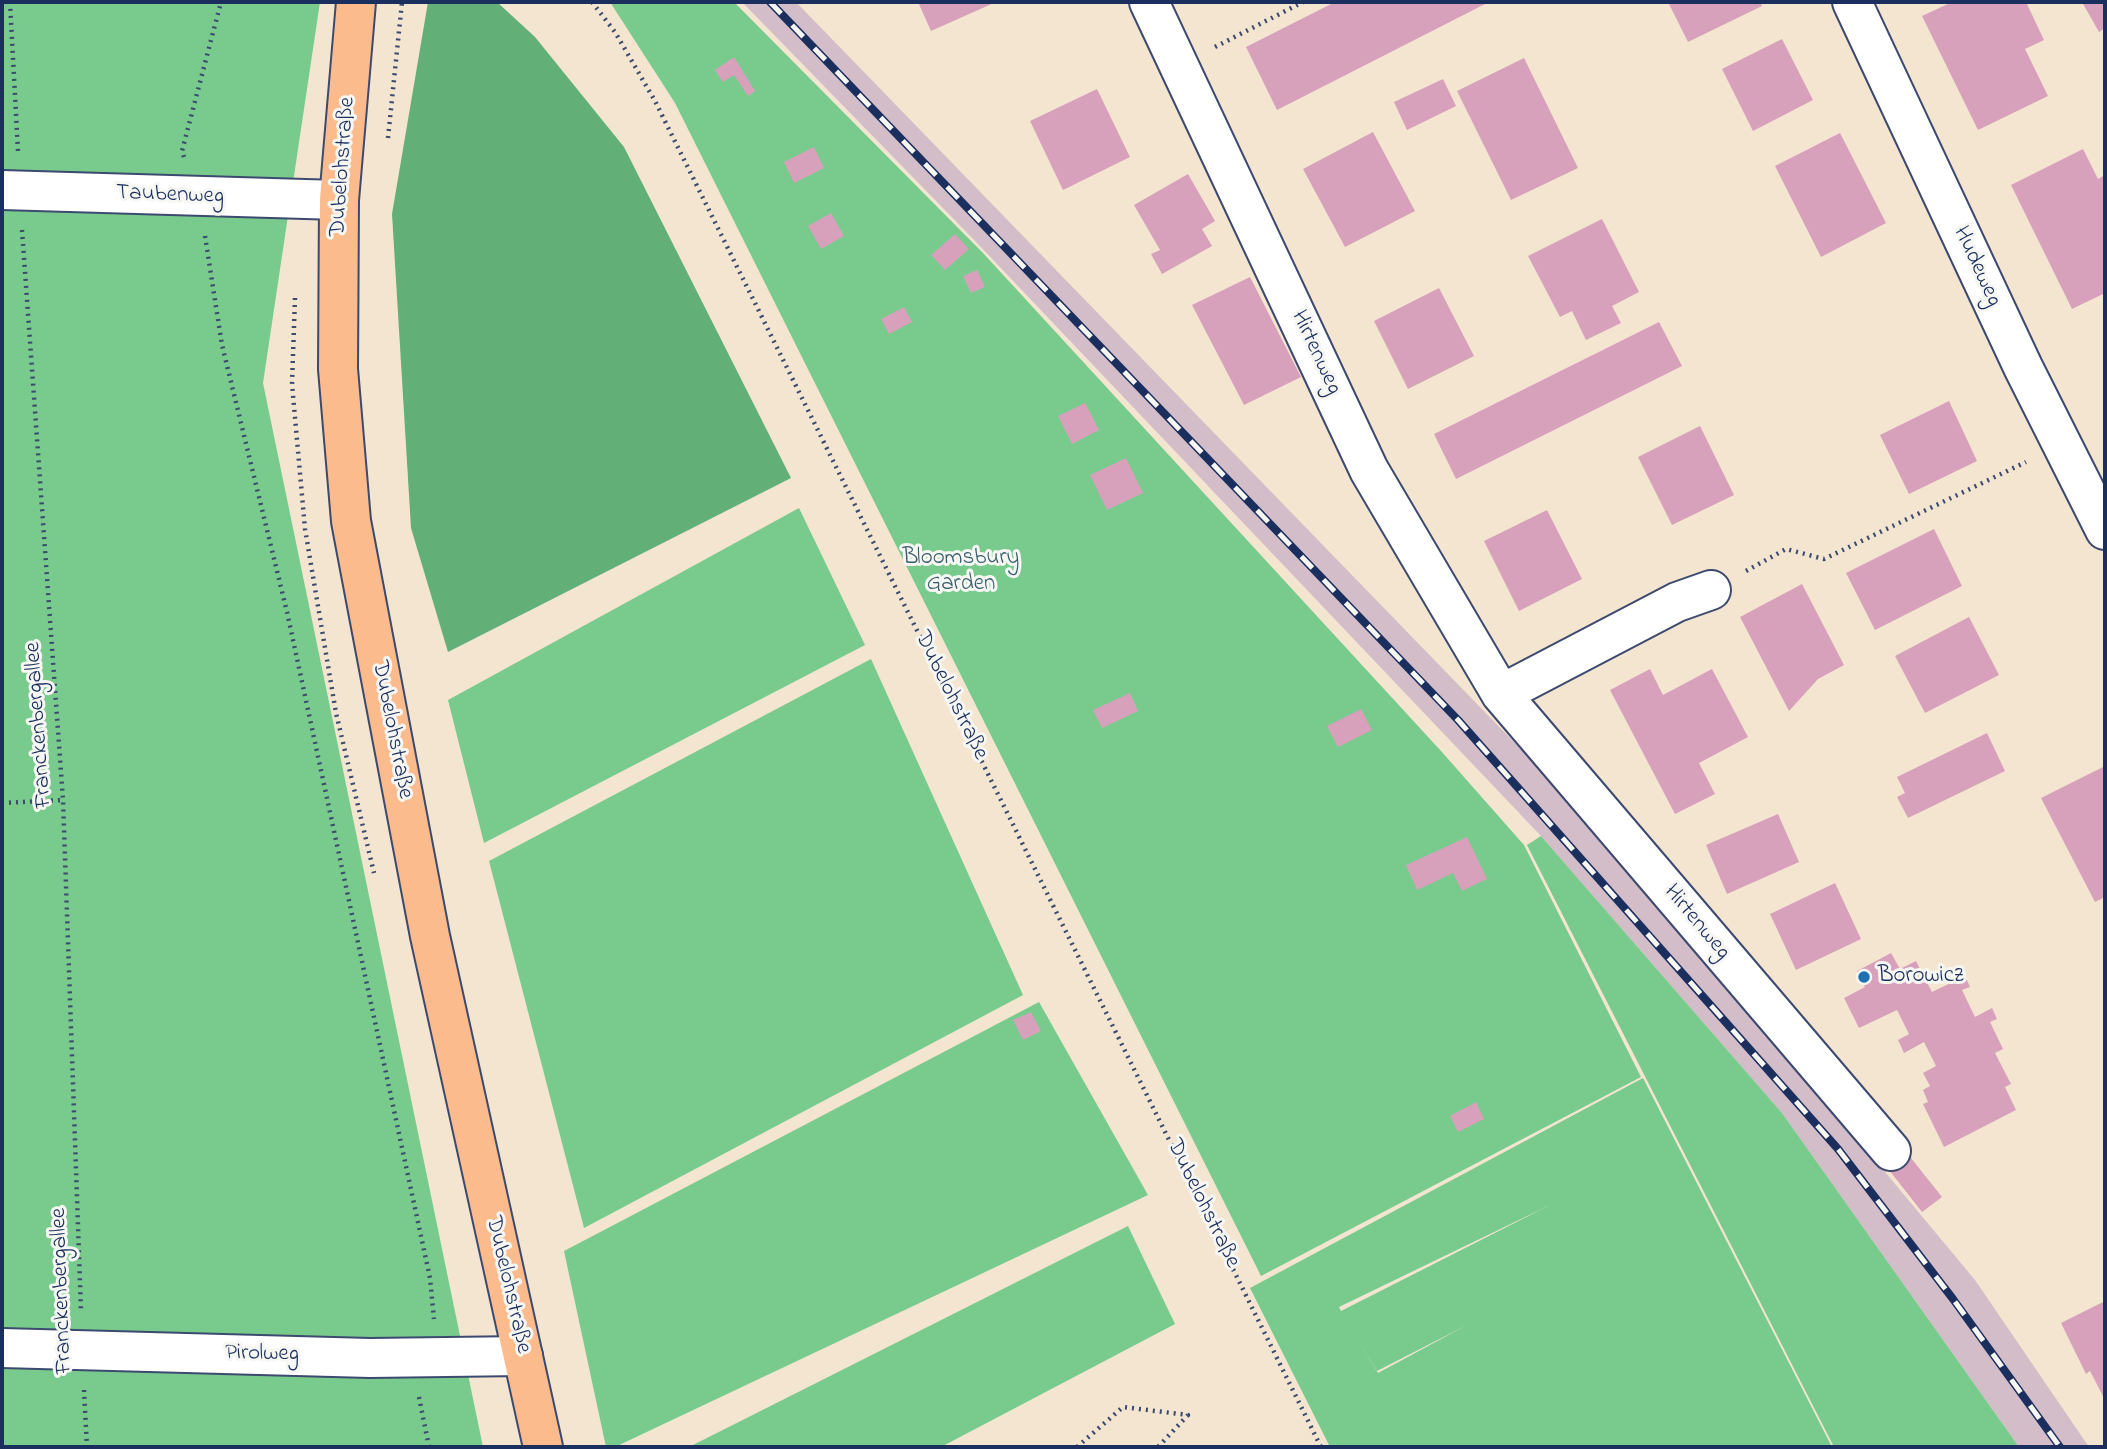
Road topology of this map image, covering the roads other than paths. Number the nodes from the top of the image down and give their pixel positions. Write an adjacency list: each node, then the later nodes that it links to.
1 (356, 2): 5 (main road, Dubelohstraße)
2 (1149, 2): 8 (street, Hirtenweg)
3 (1852, 2): 6 (street, Hudeweg)
4 (11, 190): 5 (street, Taubenweg)
5 (339, 200): 11 (main road, Dubelohstraße)
6 (2105, 530)
7 (1711, 590): 8 (street)
8 (1501, 694): 9 (street, Hirtenweg)
9 (1891, 1151)
10 (2, 1348): 11 (street, Pirolweg)
11 (523, 1356): 12 (main road, Dubelohstraße)
12 (543, 1447)

